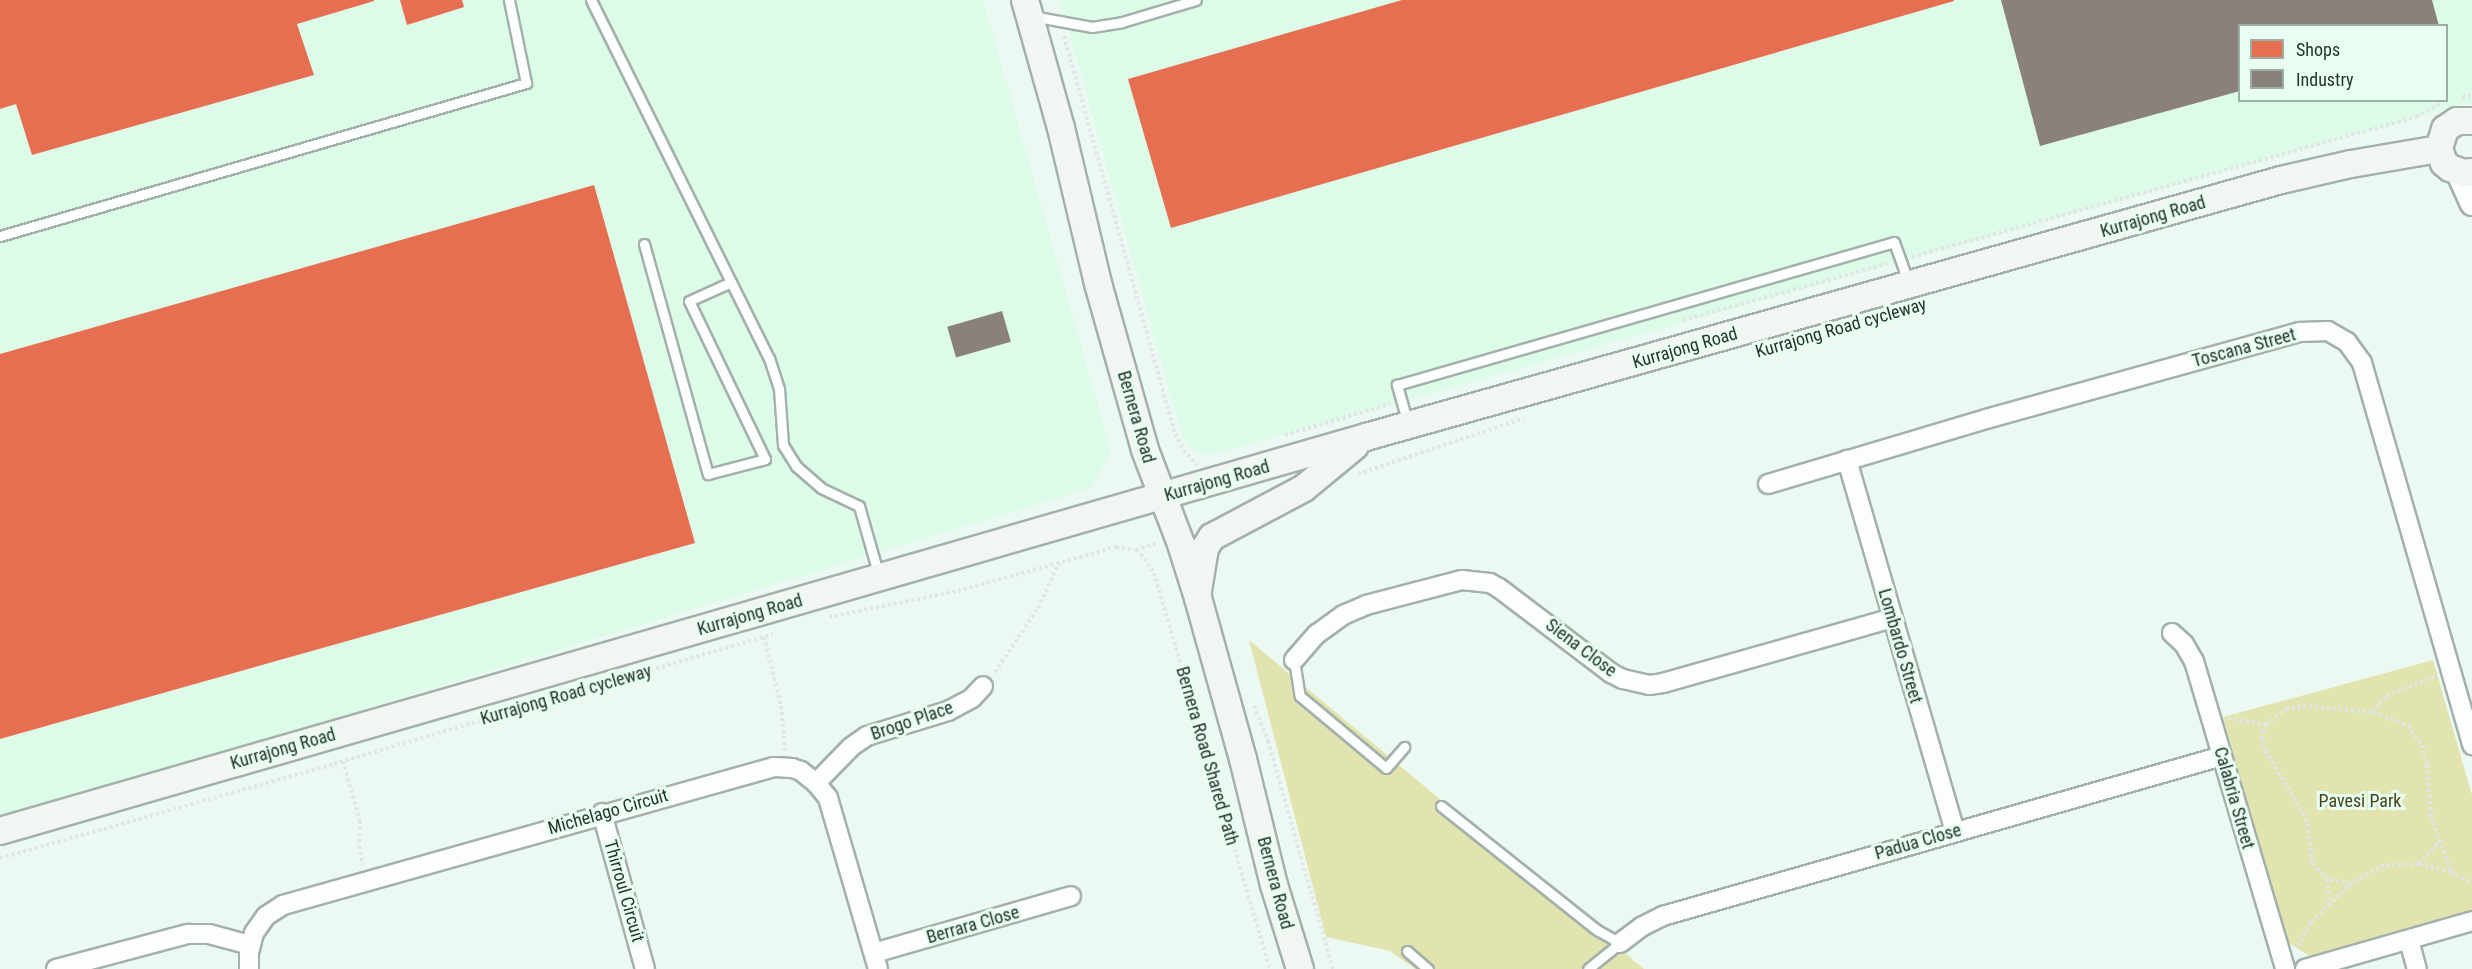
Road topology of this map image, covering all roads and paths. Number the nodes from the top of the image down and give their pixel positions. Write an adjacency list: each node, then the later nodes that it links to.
1 (509, 0): 11 (lane)
2 (591, 0): 14 (lane)
3 (1196, 0): 5 (lane)
4 (1027, 8): 5 (lane); 26 (main road, Bernera Road)
5 (1061, 21): 22 (path)
6 (2442, 102): 13 (path)
7 (2472, 121): 8 (main road)
8 (2439, 149): 9 (main road); 15 (main road, Kurrajong Road)
9 (2464, 171): 10 (street)
10 (2472, 204)
11 (0, 236)
12 (644, 244): 14 (lane)
13 (1900, 260): 15 (lane); 16 (path); 17 (lane)
14 (731, 282): 28 (lane)
15 (1909, 285): 19 (main road, Kurrajong Road)
16 (1676, 322)
17 (1401, 400): 19 (lane); 20 (path)
18 (1526, 418): 24 (path)
19 (1409, 426): 21 (main road, Kurrajong Road)
20 (1276, 438)
21 (1366, 438): 26 (main road, Kurrajong Road); 29 (main road)
22 (1196, 460)
23 (1847, 460): 25 (street, Toscana Street); 30 (street, Lombardo Street); 36 (street, Toscana Street)
24 (1347, 479)
25 (1767, 484)
26 (1161, 498): 28 (main road, Kurrajong Road); 29 (main road, Bernera Road)
27 (1060, 562): 31 (path); 37 (path); 72 (path, Bernera Road Shared Path)
28 (880, 578): 50 (main road, Kurrajong Road)
29 (1198, 598): 73 (main road, Bernera Road)
30 (1892, 618): 35 (street, Siena Close); 51 (street, Lombardo Street)
31 (820, 619)
32 (775, 633): 34 (path, Kurrajong Road cycleway)
33 (2172, 633): 40 (street, Calabria Street)
34 (764, 637): 45 (path, Kurrajong Road cycleway); 46 (path)
35 (1294, 660): 43 (lane)
36 (2452, 673): 39 (path); 42 (street, Toscana Street)
37 (983, 686): 47 (street, Brogo Place)
38 (1251, 696): 74 (path)
39 (2374, 712): 41 (path); 52 (path)
40 (2211, 720): 41 (path); 44 (street, Calabria Street)
41 (2266, 725): 56 (path)
42 (2472, 745)
43 (1404, 747)
44 (2222, 756): 51 (street, Padua Close); 77 (street, Calabria Street)
45 (343, 761): 53 (path, Kurrajong Road cycleway); 57 (path)
46 (786, 767): 47 (street); 49 (street, Michelago Circuit)
47 (816, 783): 68 (street)
48 (1441, 806): 64 (lane)
49 (602, 813): 57 (street, Michelago Circuit); 71 (street, Thirroul Circuit)
50 (0, 831)
51 (1955, 831): 64 (street, Padua Close)
52 (2440, 841): 54 (path); 55 (path)
53 (0, 858)
54 (2419, 864): 55 (path); 59 (path)
55 (2451, 872): 58 (path)
56 (2327, 879): 59 (path); 61 (path)
57 (367, 880): 65 (street, Michelago Circuit)
58 (2472, 883)
59 (2351, 884): 61 (path)
60 (1071, 896): 68 (street, Berrara Close)
61 (2329, 905): 67 (path)
62 (2472, 921): 63 (street)
63 (2409, 940): 78 (street); 79 (street)
64 (1620, 943): 76 (lane)
65 (250, 945): 69 (street); 70 (street, Michelago Circuit)
66 (1407, 951): 75 (lane)
67 (2296, 951)
68 (876, 961)
69 (56, 969)
70 (249, 969)
71 (645, 969)
72 (1270, 969)
73 (1300, 969)
74 (1333, 969)
75 (1428, 969)
76 (1588, 969)
77 (2285, 969)
78 (2305, 969)
79 (2417, 969)

